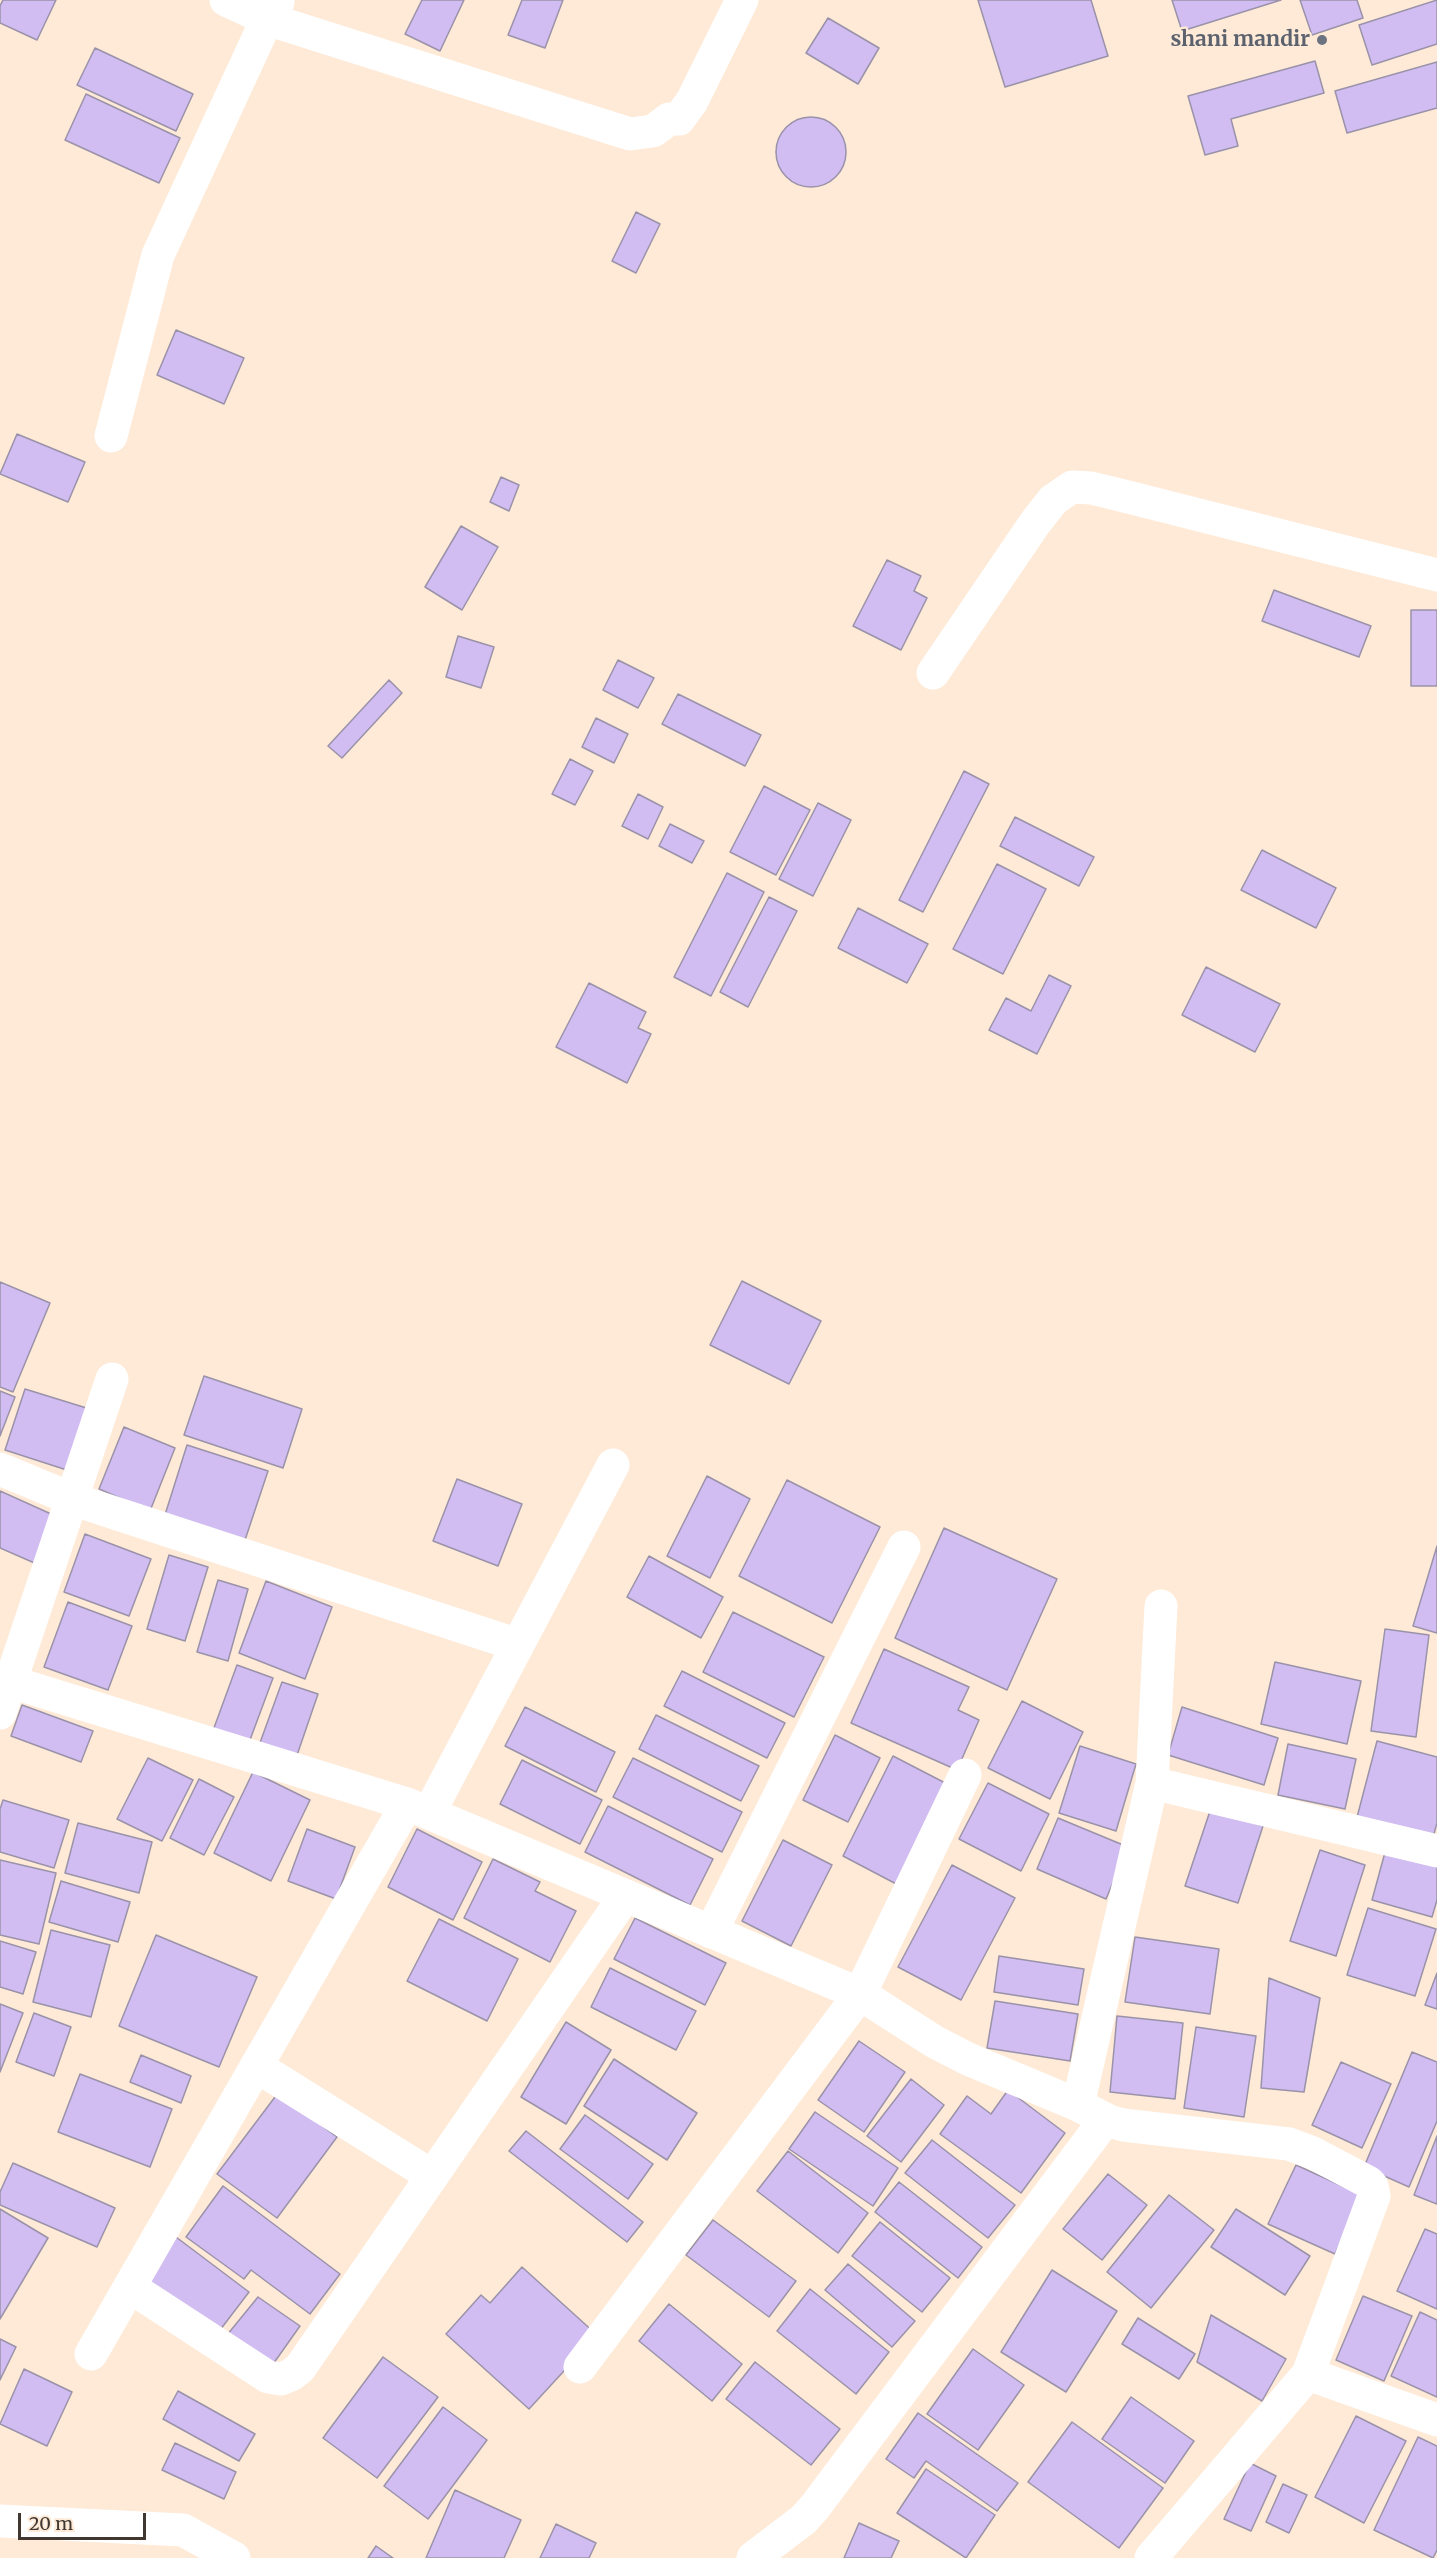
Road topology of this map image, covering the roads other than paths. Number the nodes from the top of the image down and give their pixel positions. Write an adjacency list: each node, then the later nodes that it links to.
1 (225, 0): 3 (street)
2 (742, 0): 3 (street)
3 (273, 9): 4 (street)
4 (111, 436)
5 (1437, 575): 6 (street)
6 (933, 673)
7 (112, 1379): 10 (street)
8 (613, 1465): 13 (street)
9 (0, 1468): 10 (street)
10 (72, 1499): 13 (street); 14 (street)
11 (904, 1547): 21 (street)
12 (1161, 1606): 17 (street)
13 (518, 1645): 18 (street)
14 (11, 1682): 15 (street); 18 (street)
15 (0, 1713)
16 (966, 1775): 22 (street)
17 (1152, 1783): 19 (street); 24 (street)
18 (418, 1808): 20 (street); 23 (street)
19 (1437, 1851)
20 (625, 1896): 21 (street); 25 (street)
21 (711, 1932): 22 (street)
22 (860, 1994): 24 (street); 28 (street)
23 (256, 2066): 25 (street); 26 (street)
24 (1092, 2112): 29 (street); 34 (street)
25 (432, 2176): 26 (street)
26 (130, 2287): 27 (street)
27 (91, 2354)
28 (580, 2367)
29 (1308, 2374): 30 (street); 35 (street)
30 (1437, 2420)
31 (0, 2521): 32 (street)
32 (182, 2544): 33 (street)
33 (234, 2558)
34 (753, 2558)
35 (1151, 2558)

